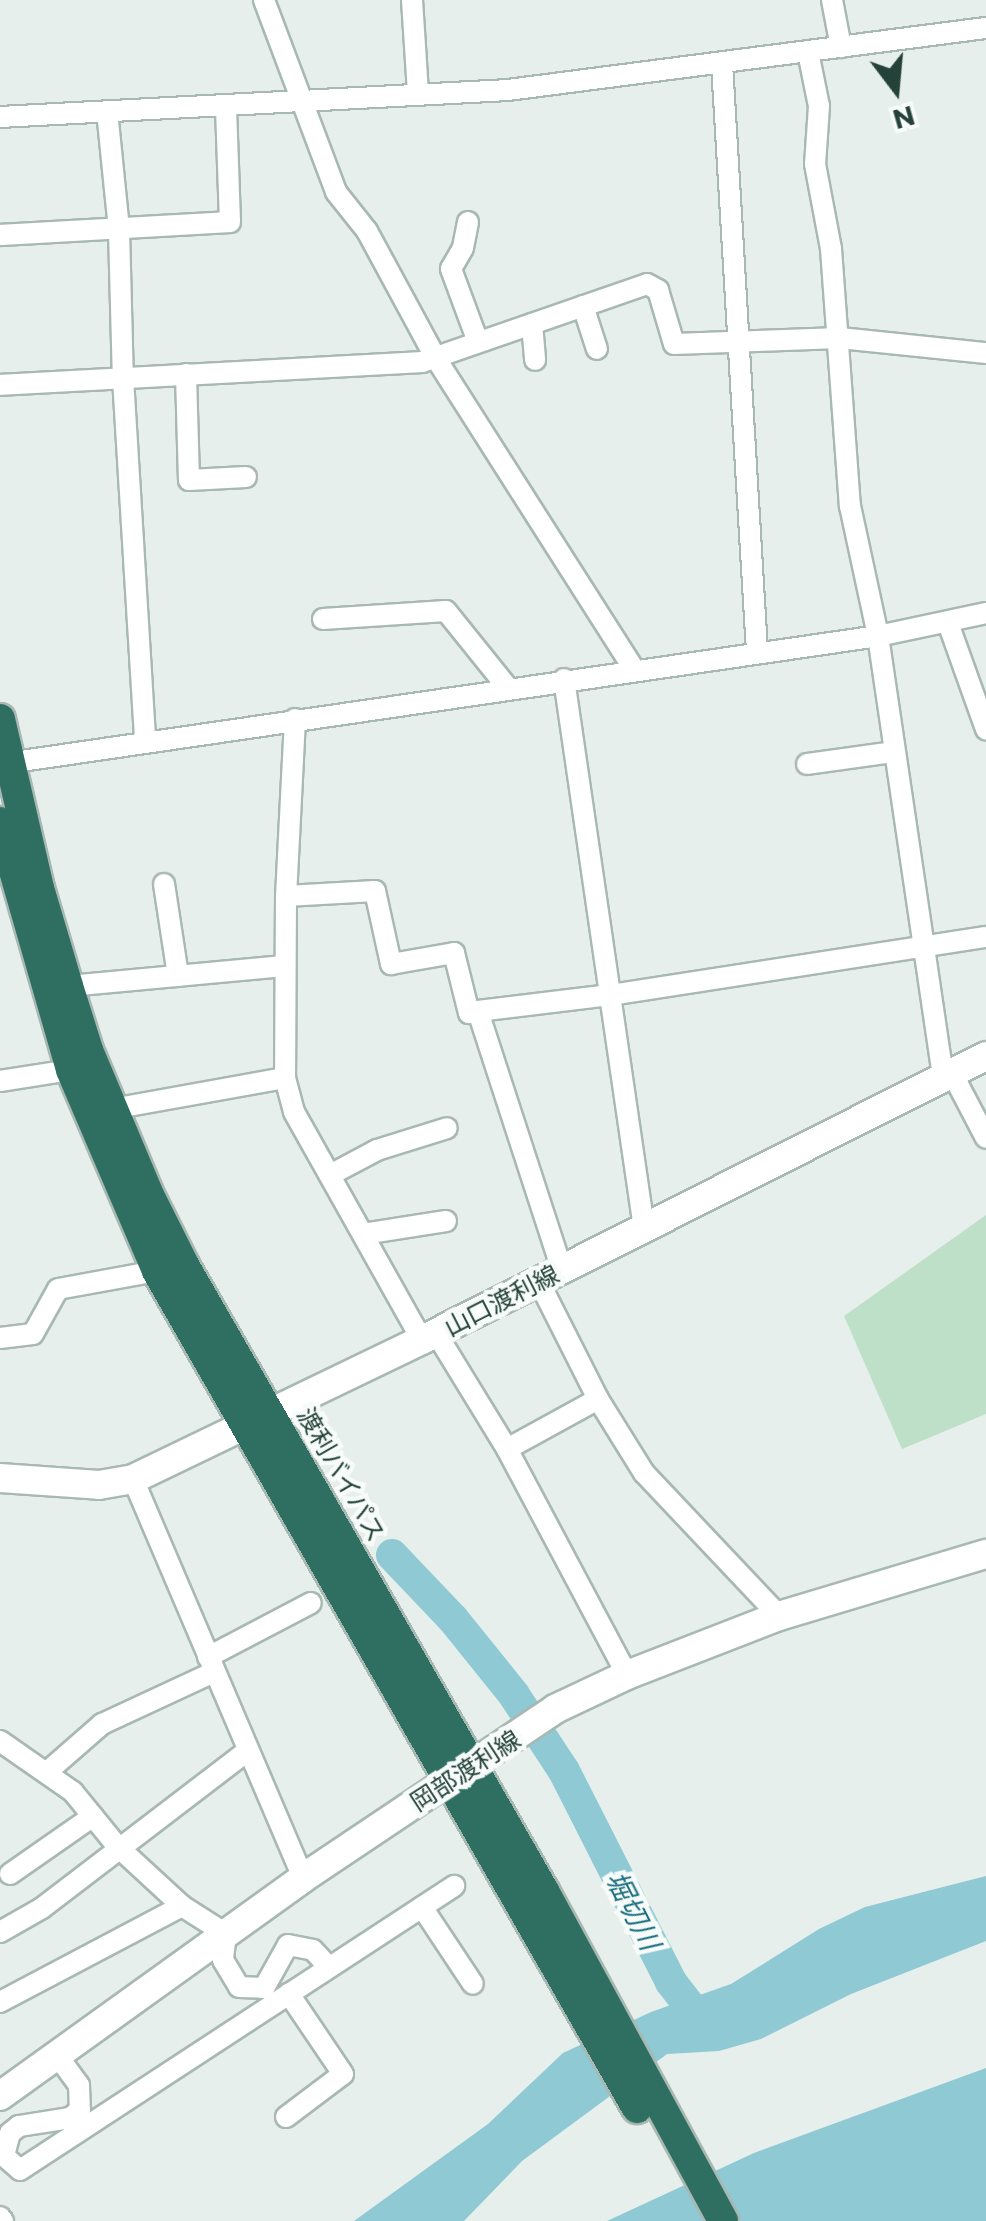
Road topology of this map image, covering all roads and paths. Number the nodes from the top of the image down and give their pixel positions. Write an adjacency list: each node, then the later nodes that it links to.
1 (264, 0): 9 (street)
2 (412, 0): 8 (street)
3 (832, 0): 5 (street)
4 (986, 28): 5 (street)
5 (841, 47): 6 (street)
6 (808, 52): 7 (street); 18 (street)
7 (722, 64): 8 (street); 20 (street)
8 (418, 94): 9 (street)
9 (302, 104): 10 (street); 23 (street)
10 (226, 106): 11 (street); 14 (street)
11 (107, 110): 12 (street); 14 (street)
12 (0, 117)
13 (468, 222): 19 (street)
14 (119, 230): 15 (street); 26 (street)
15 (0, 235)
16 (583, 306): 17 (street); 20 (street); 21 (street)
17 (532, 324): 19 (street); 24 (street)
18 (840, 338): 20 (street); 22 (street); 32 (street)
19 (478, 342): 23 (street)
20 (738, 345): 33 (street)
21 (597, 350)
22 (986, 352)
23 (436, 357): 25 (street); 34 (street)
24 (535, 360)
25 (186, 374): 26 (street); 28 (street)
26 (123, 378): 27 (street); 40 (street)
27 (0, 386)
28 (246, 476)
29 (986, 612): 31 (street)
30 (324, 619): 36 (street)
31 (948, 624): 32 (street); 39 (street)
32 (878, 636): 33 (street); 41 (street)
33 (758, 652): 34 (street)
34 (636, 671): 35 (street)
35 (564, 679): 36 (street); 52 (street)
36 (506, 688): 38 (street)
37 (0, 719): 42 (highway, 渡利バイパス)
38 (295, 719): 40 (street); 46 (street)
39 (986, 728)
40 (145, 740): 42 (street)
41 (893, 752): 43 (street); 48 (street)
42 (5, 763): 51 (highway, 渡利バイパス)
43 (807, 764)
44 (0, 822): 55 (highway, 渡利バイパス)
45 (164, 884): 50 (street)
46 (286, 896): 49 (street); 53 (street)
47 (986, 937): 48 (street)
48 (921, 947): 52 (street); 56 (street)
49 (282, 966): 50 (street); 57 (street)
50 (178, 976): 51 (street)
51 (68, 986): 59 (highway, 渡利バイパス)
52 (610, 995): 53 (street); 64 (street)
53 (478, 1011): 67 (street)
54 (986, 1056): 56 (main road, 山口渡利線)
55 (70, 1070): 58 (street); 66 (highway, 渡利バイパス)
56 (947, 1076): 61 (street); 64 (main road, 山口渡利線)
57 (285, 1078): 59 (street); 62 (street)
58 (0, 1081)
59 (112, 1110): 71 (highway, 渡利バイパス)
60 (447, 1128): 62 (street)
61 (986, 1138)
62 (330, 1175): 65 (street)
63 (446, 1220): 65 (street)
64 (644, 1228): 67 (main road, 山口渡利線)
65 (362, 1234): 68 (street)
66 (158, 1271): 69 (street); 71 (highway, 渡利バイパス)
67 (550, 1276): 68 (main road, 山口渡利線); 70 (street)
68 (430, 1336): 71 (main road, 山口渡利線); 72 (street)
69 (0, 1338)
70 (598, 1399): 72 (street); 77 (street)
71 (259, 1417): 74 (main road, 山口渡利線); 83 (highway, 渡利バイパス)
72 (507, 1449): 79 (street)
73 (0, 1478): 74 (main road, 山口渡利線)
74 (133, 1480): 78 (street)
75 (986, 1554): 77 (main road, 岡部渡利線)
76 (311, 1603): 78 (street)
77 (779, 1616): 79 (main road, 岡部渡利線)
78 (211, 1664): 81 (street); 82 (street)
79 (627, 1675): 83 (main road, 岡部渡利線)
80 (0, 1741): 82 (street)
81 (247, 1751): 85 (street); 87 (street)
82 (47, 1772): 84 (street)
83 (460, 1772): 87 (main road, 岡部渡利線); 94 (highway, 渡利バイパス)
84 (93, 1816): 85 (street); 86 (street)
85 (117, 1846): 89 (street); 91 (street)
86 (10, 1874)
87 (303, 1878): 92 (main road, 岡部渡利線)
88 (454, 1886): 90 (street)
89 (182, 1906): 92 (street); 97 (street)
90 (422, 1906): 93 (street); 95 (street)
91 (0, 1932)
92 (226, 1934): 93 (street); 98 (main road, 岡部渡利線)
93 (329, 1967): 96 (street)
94 (572, 1971): 101 (highway, 渡利バイパス); 102 (highway, 渡利バイパス)
95 (473, 1984)
96 (288, 1994): 98 (street); 100 (street)
97 (0, 2002)
98 (57, 2056): 99 (main road, 岡部渡利線)
99 (0, 2096)
100 (286, 2118)
101 (700, 2221)
102 (723, 2221)

